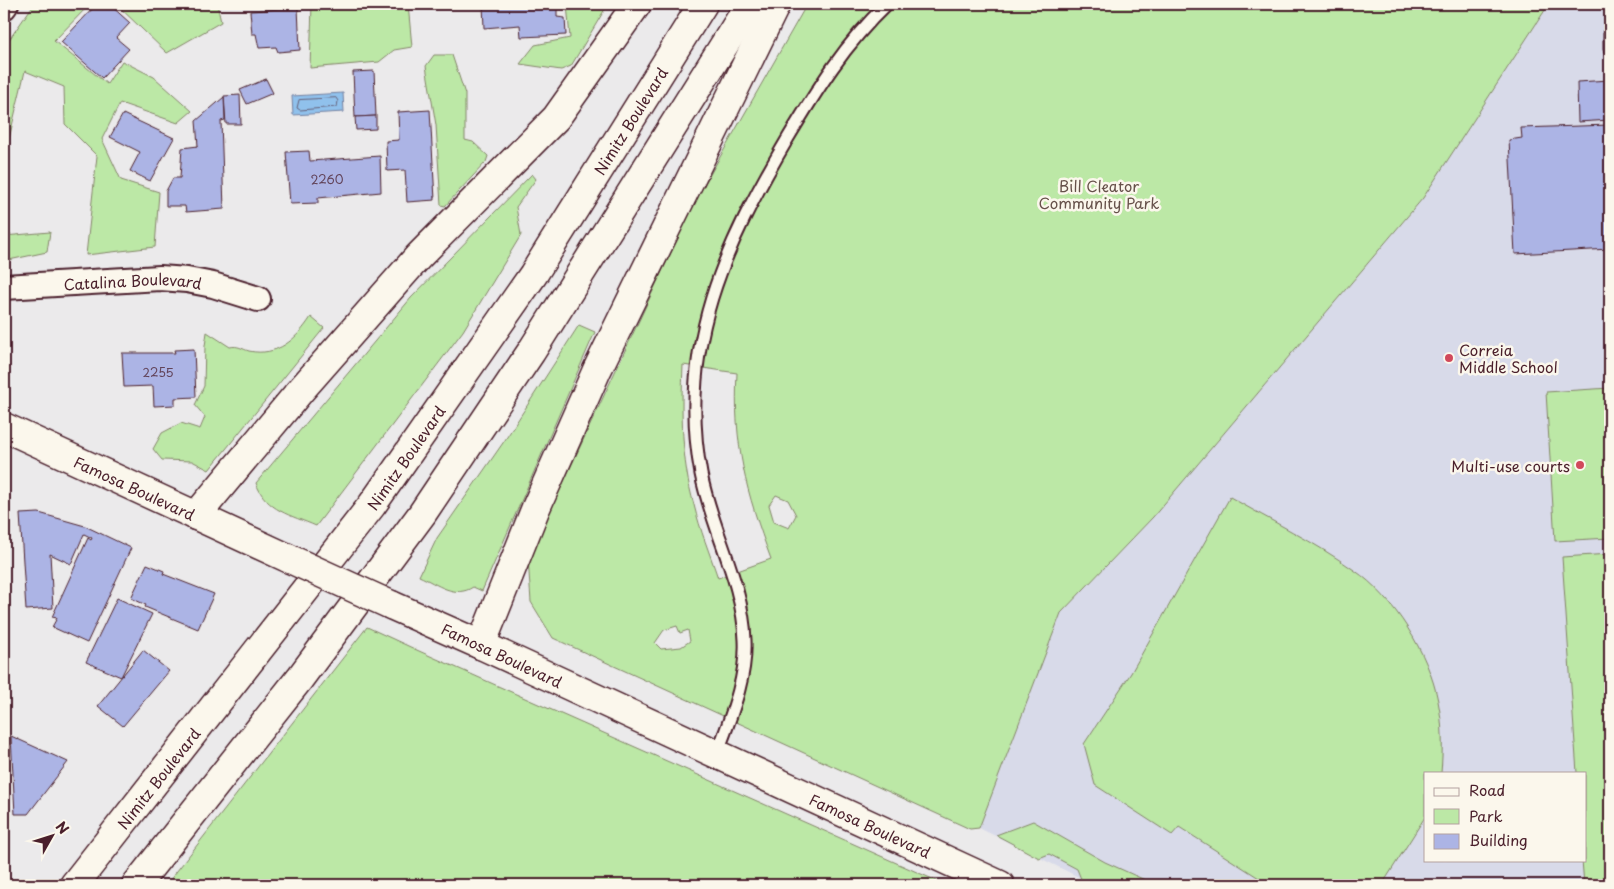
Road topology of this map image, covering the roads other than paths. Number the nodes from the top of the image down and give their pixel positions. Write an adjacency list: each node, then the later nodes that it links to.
1 (636, 4): 9 (main road)
2 (703, 4): 12 (main road, Nimitz Boulevard)
3 (750, 4): 13 (main road)
4 (776, 4): 10 (main road)
5 (887, 4): 11 (lane)
6 (4, 287): 7 (street, Catalina Boulevard)
7 (258, 299)
8 (4, 427): 9 (main road, Famosa Boulevard)
9 (196, 516): 10 (main road, Famosa Boulevard, bridge)
10 (481, 645): 11 (main road, Famosa Boulevard)
11 (717, 754): 14 (main road, Famosa Boulevard)
12 (74, 885)
13 (136, 885)
14 (1000, 885)

